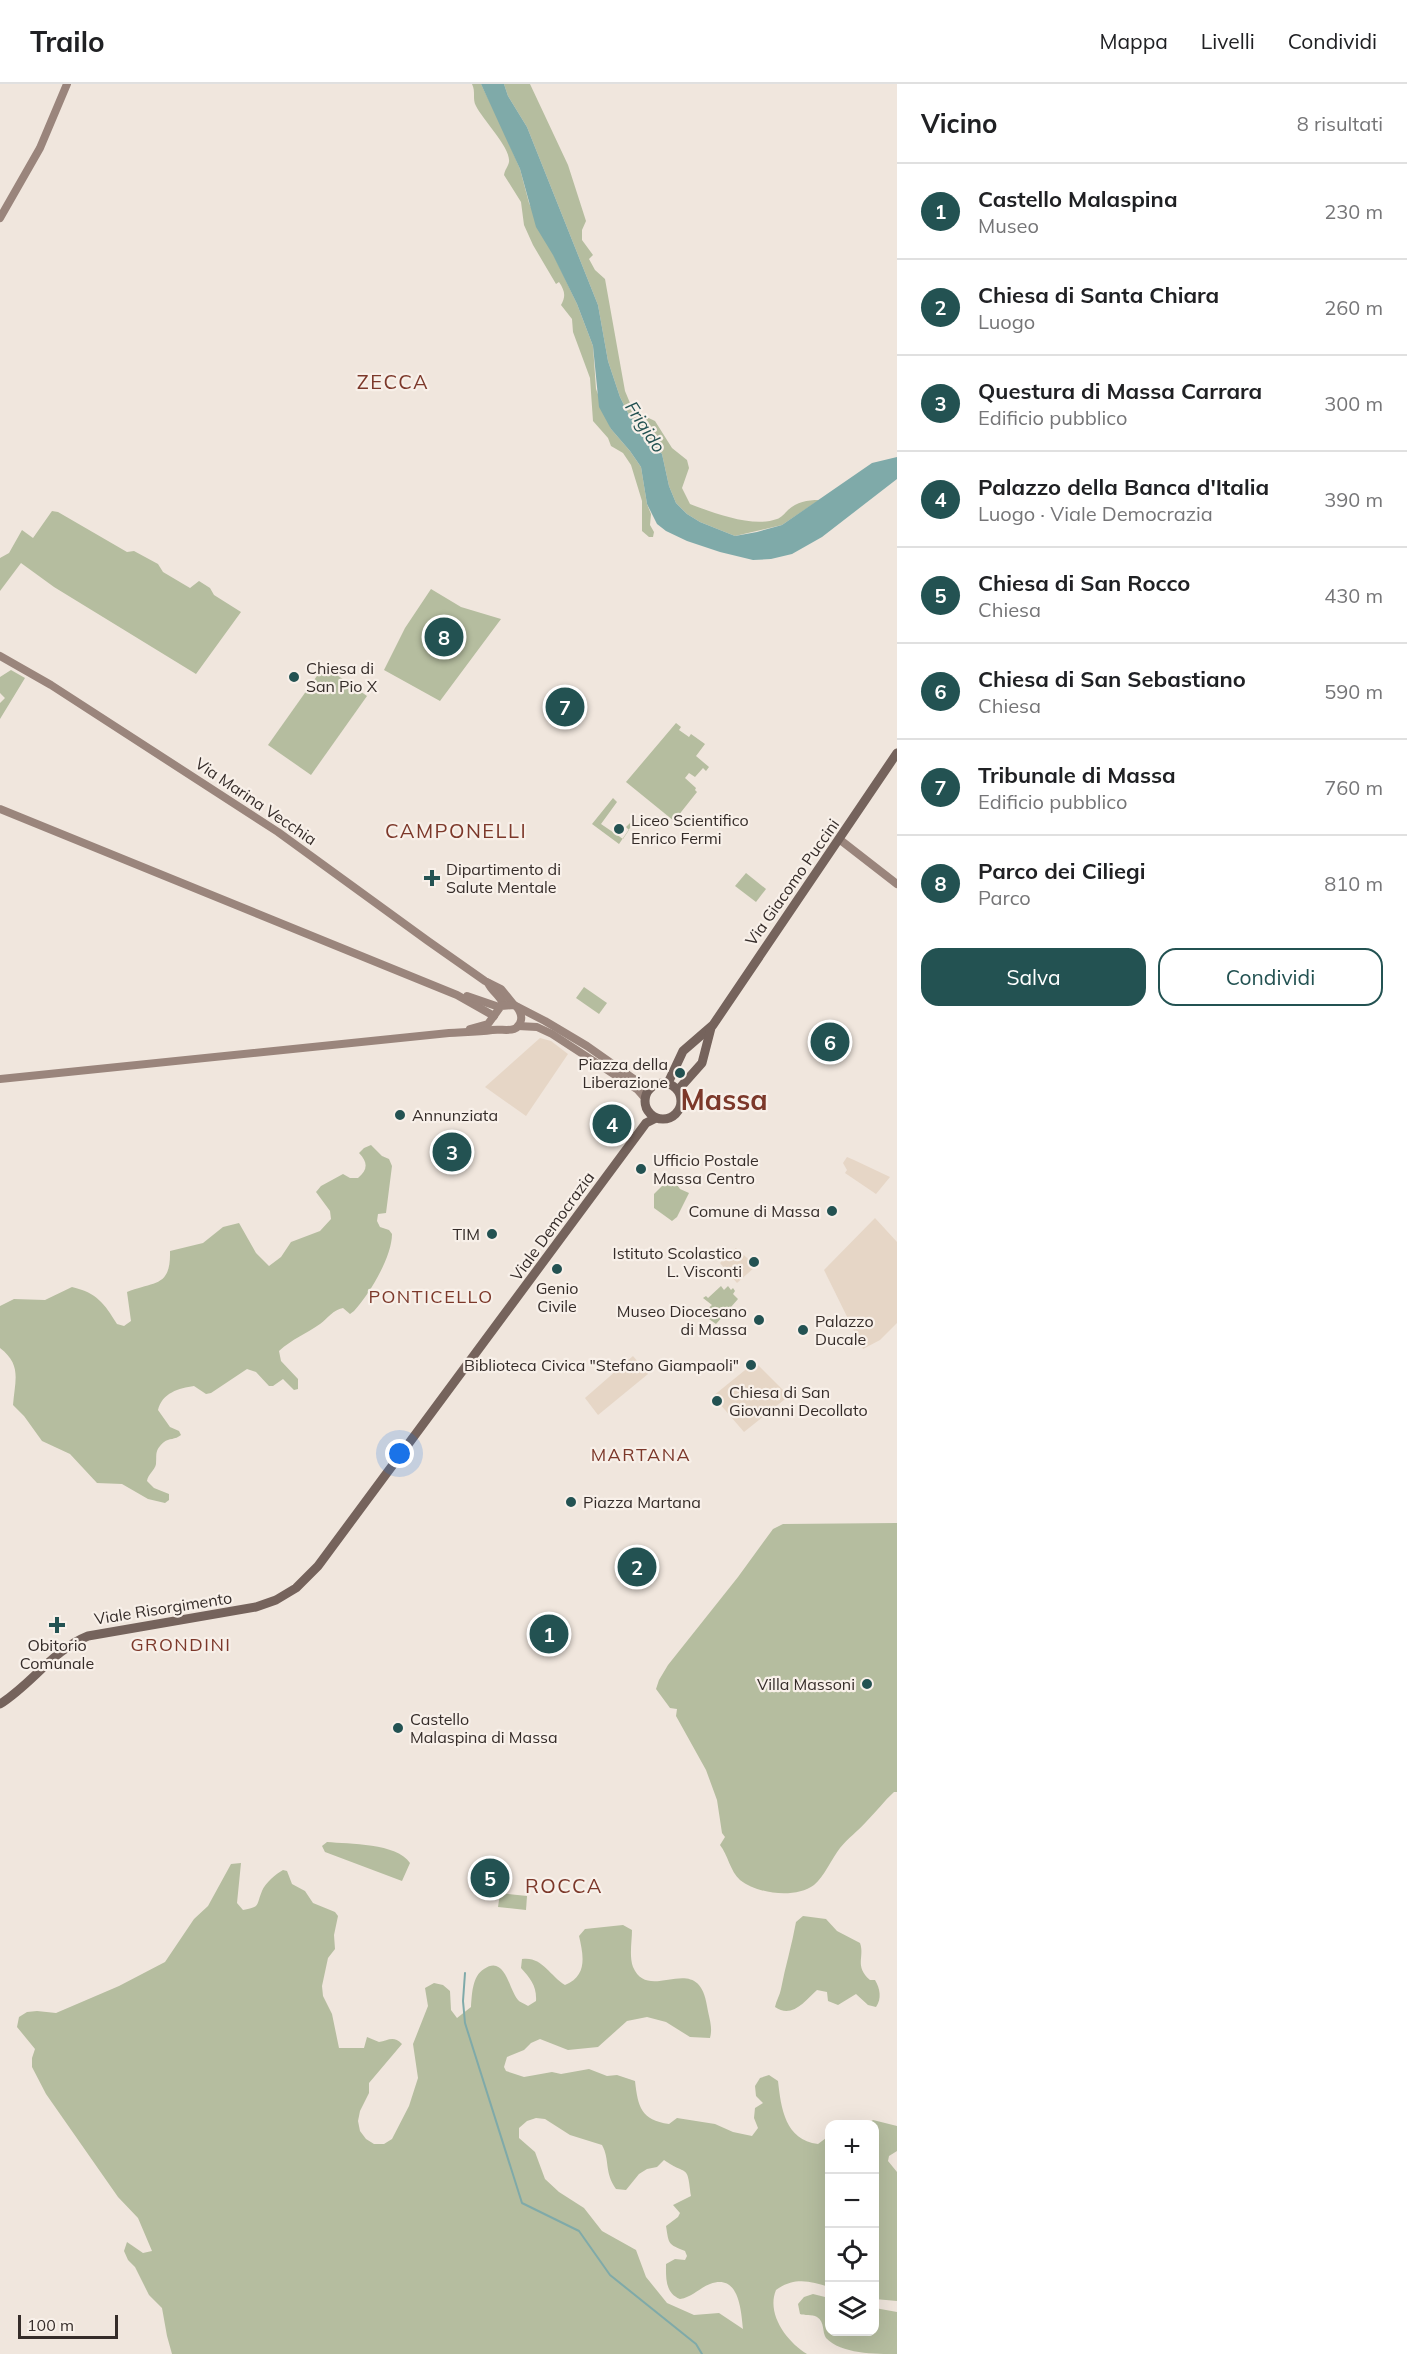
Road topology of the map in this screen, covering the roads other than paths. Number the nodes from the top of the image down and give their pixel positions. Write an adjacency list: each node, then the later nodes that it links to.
1 (68, 84): 2 (main road)
2 (0, 218)
3 (0, 656): 8 (main road, Via Marina Vecchia)
4 (897, 753): 6 (main road, Via Giacomo Puccini)
5 (0, 809): 10 (main road)
6 (839, 839): 7 (main road); 12 (main road, Via Giacomo Puccini)
7 (897, 884)
8 (488, 983): 9 (main road, Via Marina Vecchia); 10 (main road, Via Marina Vecchia)
9 (516, 1006): 10 (main road); 11 (main road); 17 (main road)
10 (499, 1009): 13 (main road); 14 (main road)
11 (518, 1026): 13 (main road); 19 (main road)
12 (711, 1028): 16 (main road); 18 (main road)
13 (504, 1030): 14 (main road)
14 (467, 1031): 15 (main road)
15 (0, 1079)
16 (668, 1083): 17 (main road); 18 (main road)
17 (651, 1088): 19 (main road)
18 (678, 1090): 21 (main road)
19 (645, 1098): 20 (main road)
20 (647, 1110): 21 (main road); 22 (main road)
21 (656, 1118): 22 (main road)
22 (646, 1124): 23 (main road, Viale Democrazia)
23 (331, 1548): 24 (main road, Viale Risorgimento)
24 (0, 1704)

